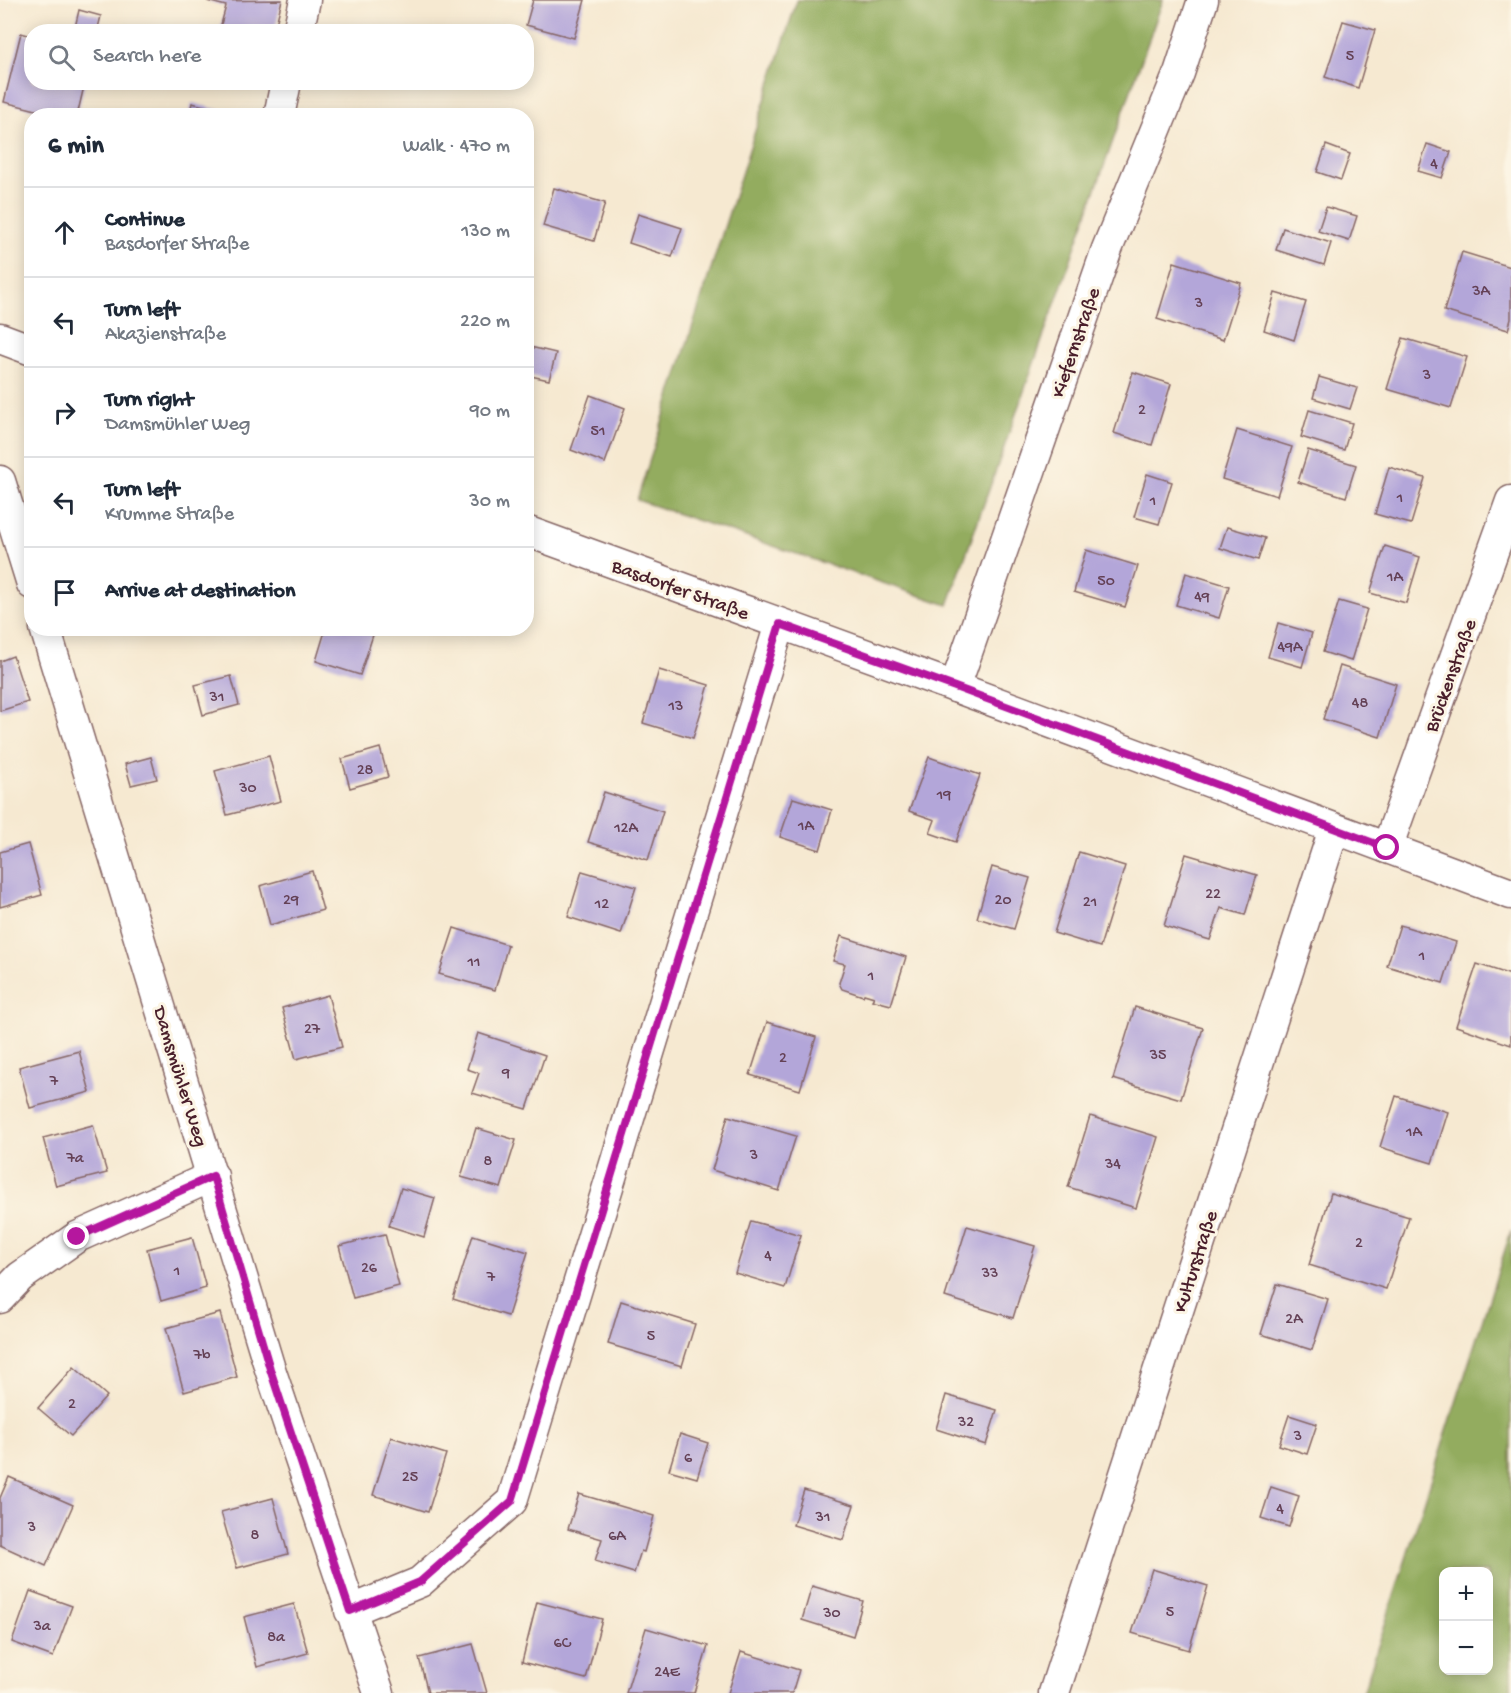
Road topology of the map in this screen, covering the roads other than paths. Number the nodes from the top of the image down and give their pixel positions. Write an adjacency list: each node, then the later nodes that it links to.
1 (305, 0): 3 (street)
2 (1203, 0): 14 (street, Kiefernstraße)
3 (300, 24)
4 (284, 90): 5 (street)
5 (281, 108)
6 (0, 338): 7 (street)
7 (24, 347)
8 (0, 481): 11 (street)
9 (1511, 501): 16 (street, Brückenstraße)
10 (534, 534): 12 (street, Basdorfer Straße)
11 (24, 558)
12 (780, 624): 14 (street, Basdorfer Straße); 20 (street)
13 (47, 636): 18 (street, Damsmühler Weg)
14 (955, 687): 15 (street, Basdorfer Straße)
15 (1334, 829): 16 (street, Basdorfer Straße); 22 (street, Kulturstraße)
16 (1387, 848): 17 (street, Basdorfer Straße)
17 (1511, 894)
18 (213, 1176): 19 (street); 20 (street, Damsmühler Weg)
19 (0, 1298)
20 (350, 1611): 21 (street, Damsmühler Weg)
21 (379, 1693)
22 (1054, 1693)

